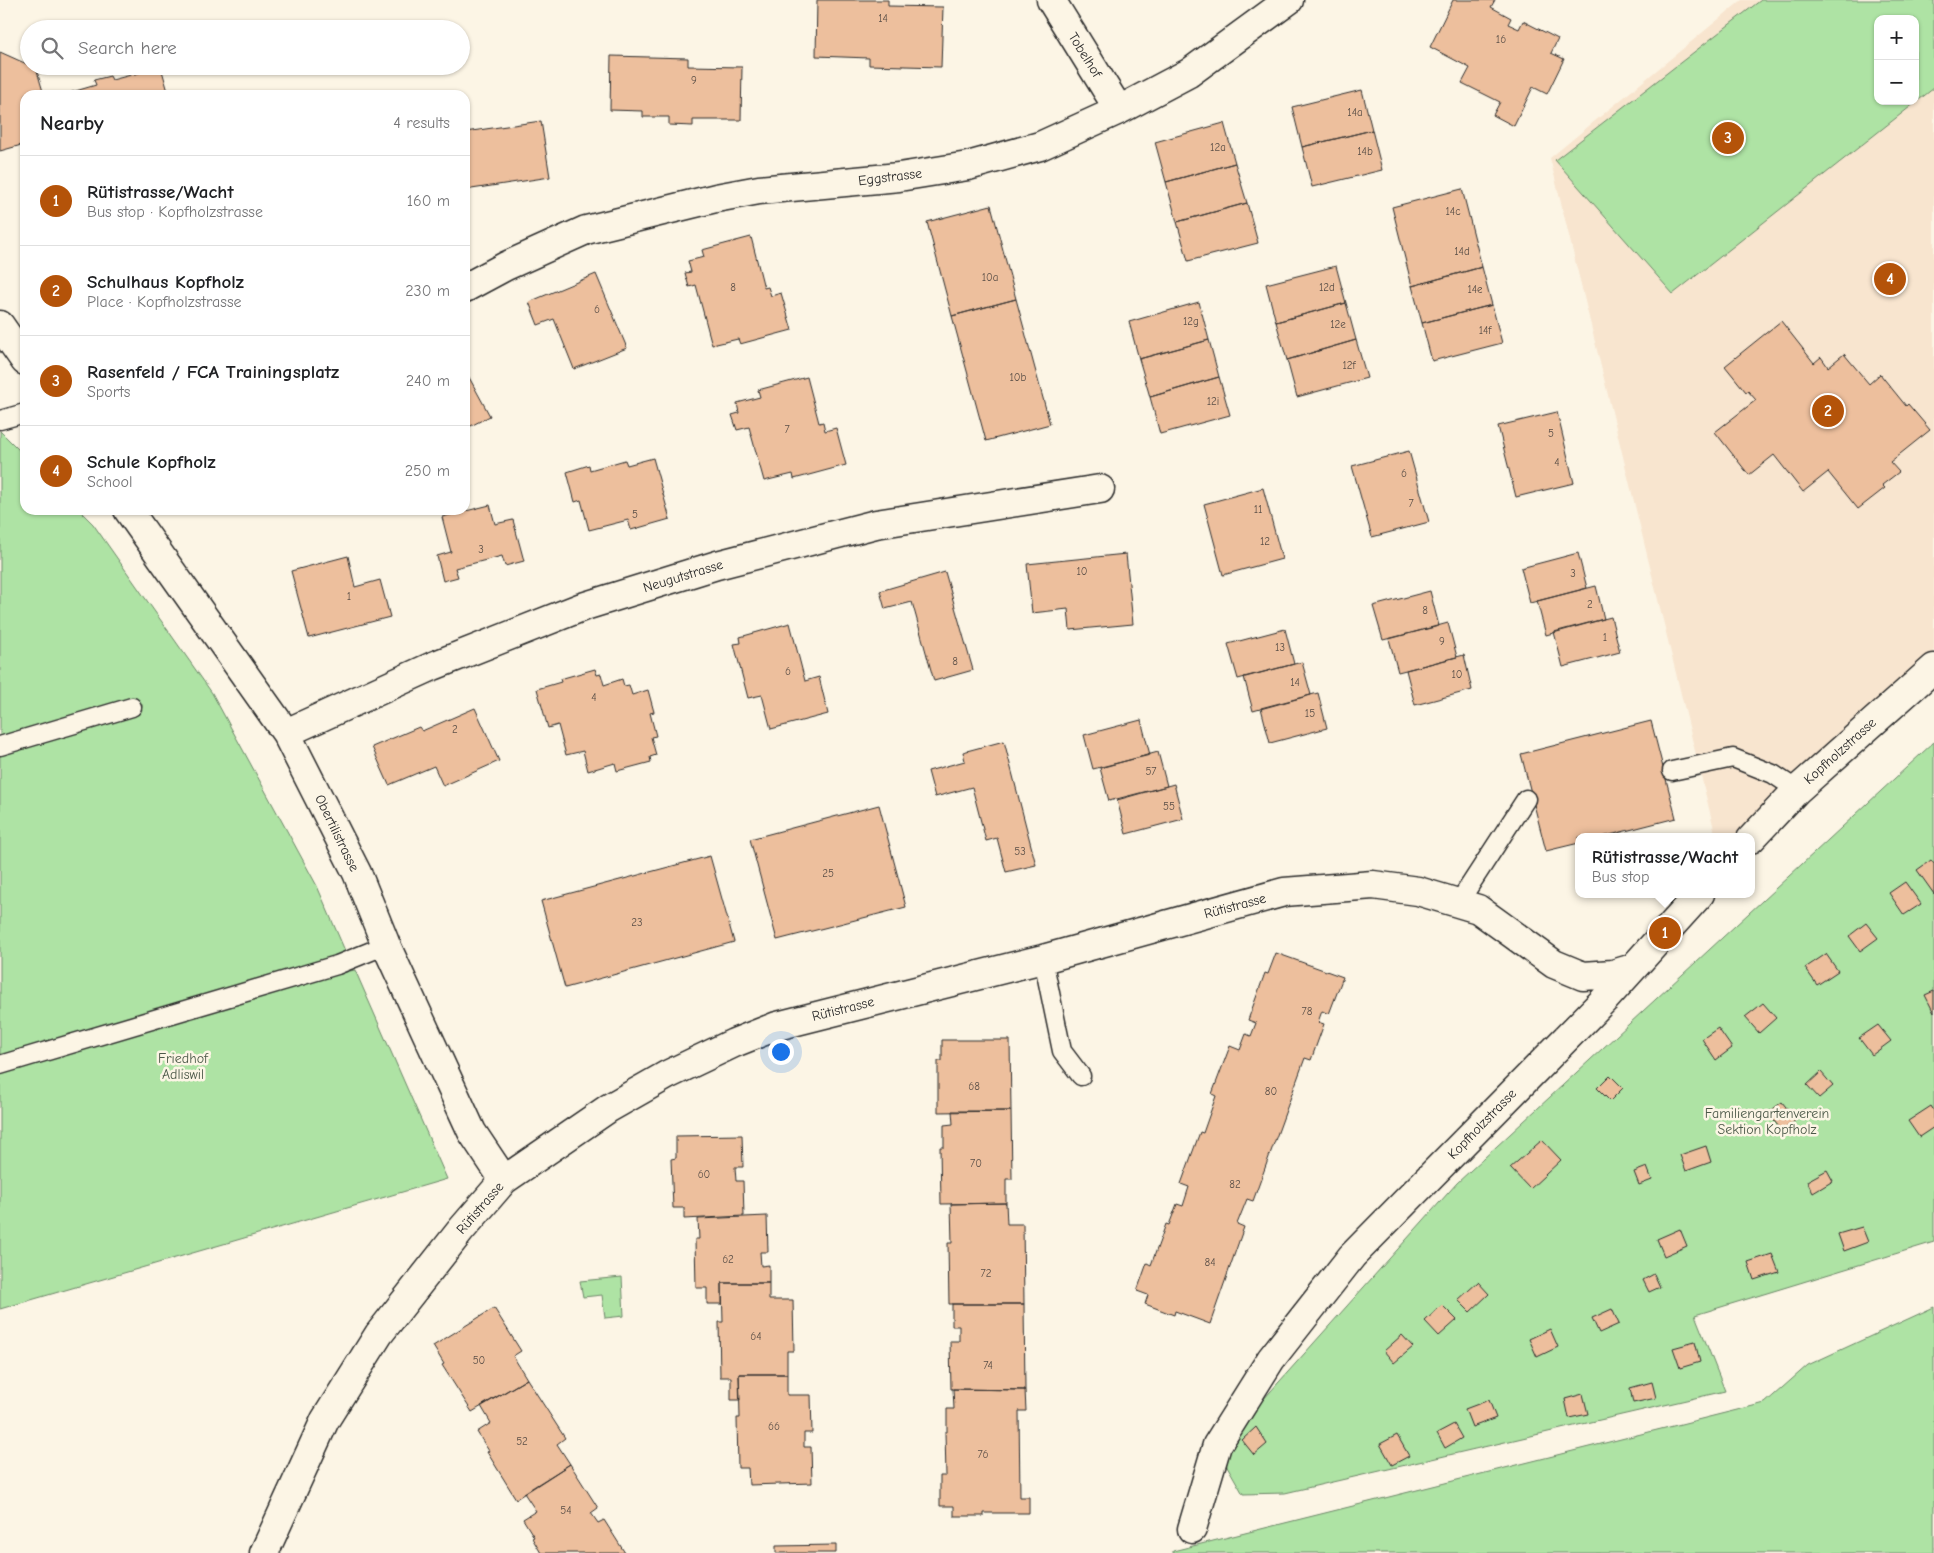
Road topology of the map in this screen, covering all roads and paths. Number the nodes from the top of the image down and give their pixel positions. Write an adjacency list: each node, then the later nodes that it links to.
1 (1051, 0): 3 (street, Tobelhof)
2 (1289, 0): 3 (street, Eggstrasse)
3 (1119, 110): 4 (street, Eggstrasse)
4 (470, 285)
5 (0, 325): 6 (street)
6 (20, 354)
7 (20, 414): 8 (lane)
8 (0, 420)
9 (1100, 489): 13 (street, Neugutstrasse)
10 (132, 515): 13 (street, Obertilistrasse)
11 (1934, 668): 16 (street, Kopfholzstrasse)
12 (132, 707): 14 (lane)
13 (286, 732): 21 (street, Obertilistrasse)
14 (0, 746)
15 (1672, 770): 16 (lane)
16 (1797, 790): 18 (street, Kopfholzstrasse)
17 (1526, 799): 20 (lane)
18 (1755, 835)
19 (1696, 898): 23 (street, Kopfholzstrasse)
20 (1459, 902): 22 (street, Rütistrasse); 23 (street, Rütistrasse)
21 (386, 946): 24 (lane); 26 (street, Obertilistrasse)
22 (1043, 959): 25 (lane); 26 (street, Rütistrasse)
23 (1634, 968): 27 (street, Kopfholzstrasse)
24 (0, 1065)
25 (1081, 1076)
26 (504, 1180): 28 (street, Rütistrasse)
27 (1192, 1529)
28 (264, 1553)

